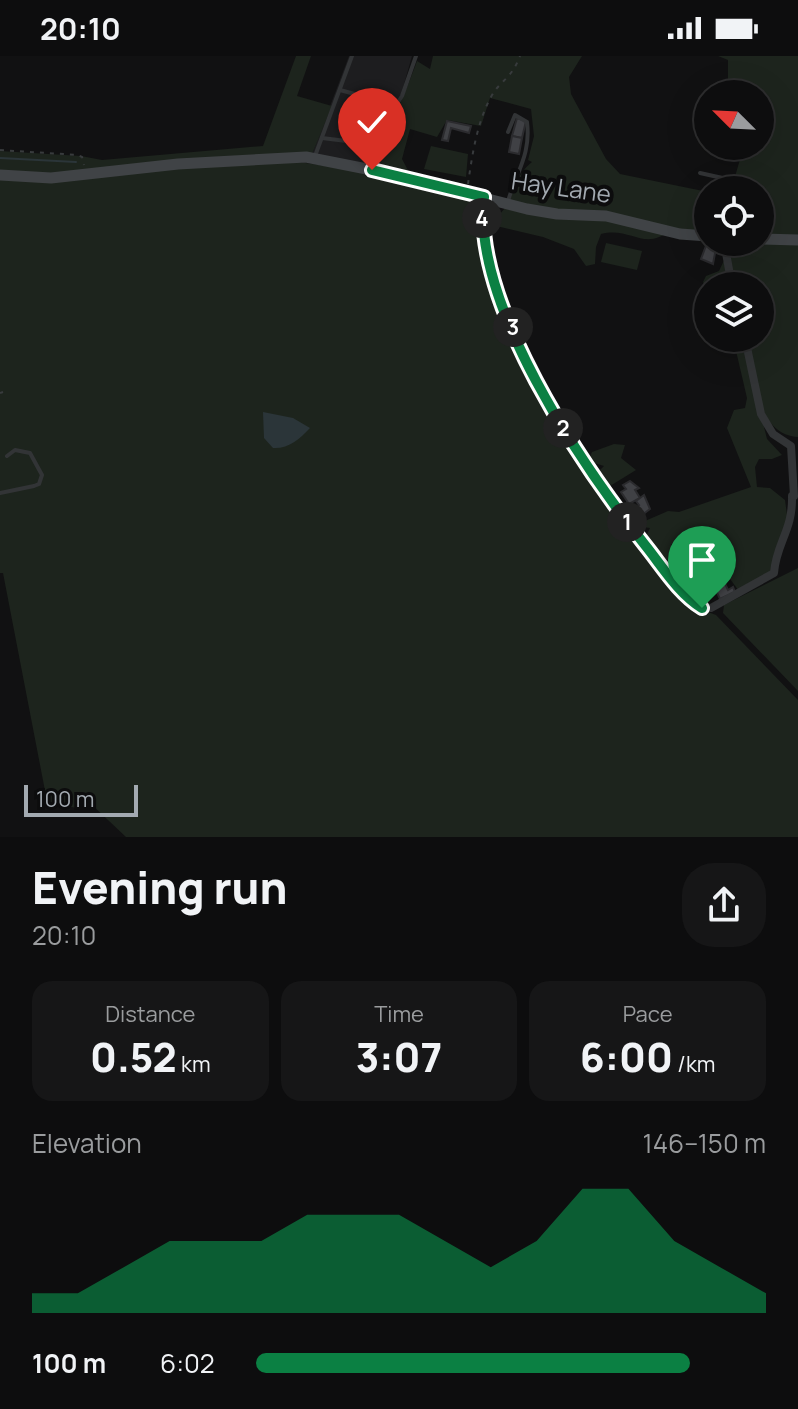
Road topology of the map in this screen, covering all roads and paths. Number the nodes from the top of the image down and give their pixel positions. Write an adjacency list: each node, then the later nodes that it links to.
1 (352, 56): 4 (lane)
2 (416, 56): 5 (lane)
3 (520, 56): 16 (path)
4 (340, 90): 5 (lane); 7 (lane)
5 (392, 109): 8 (lane)
6 (508, 132): 18 (lane)
7 (322, 138): 8 (lane); 10 (lane)
8 (379, 145): 11 (lane)
9 (0, 150): 13 (path)
10 (315, 158): 11 (street, Hay Lane); 13 (street, Hay Lane)
11 (372, 170): 16 (street, Hay Lane)
12 (700, 173): 15 (lane)
13 (86, 174): 14 (street, Hay Lane)
14 (0, 175)
15 (714, 176)
16 (466, 193): 17 (street, Hay Lane)
17 (484, 197): 18 (street, Hay Lane); 25 (street)
18 (508, 203): 19 (street, Hay Lane)
19 (694, 234)
20 (774, 239): 21 (street)
21 (798, 240)
22 (748, 352): 25 (street)
23 (7, 456): 24 (lane)
24 (0, 493)
25 (795, 497)

